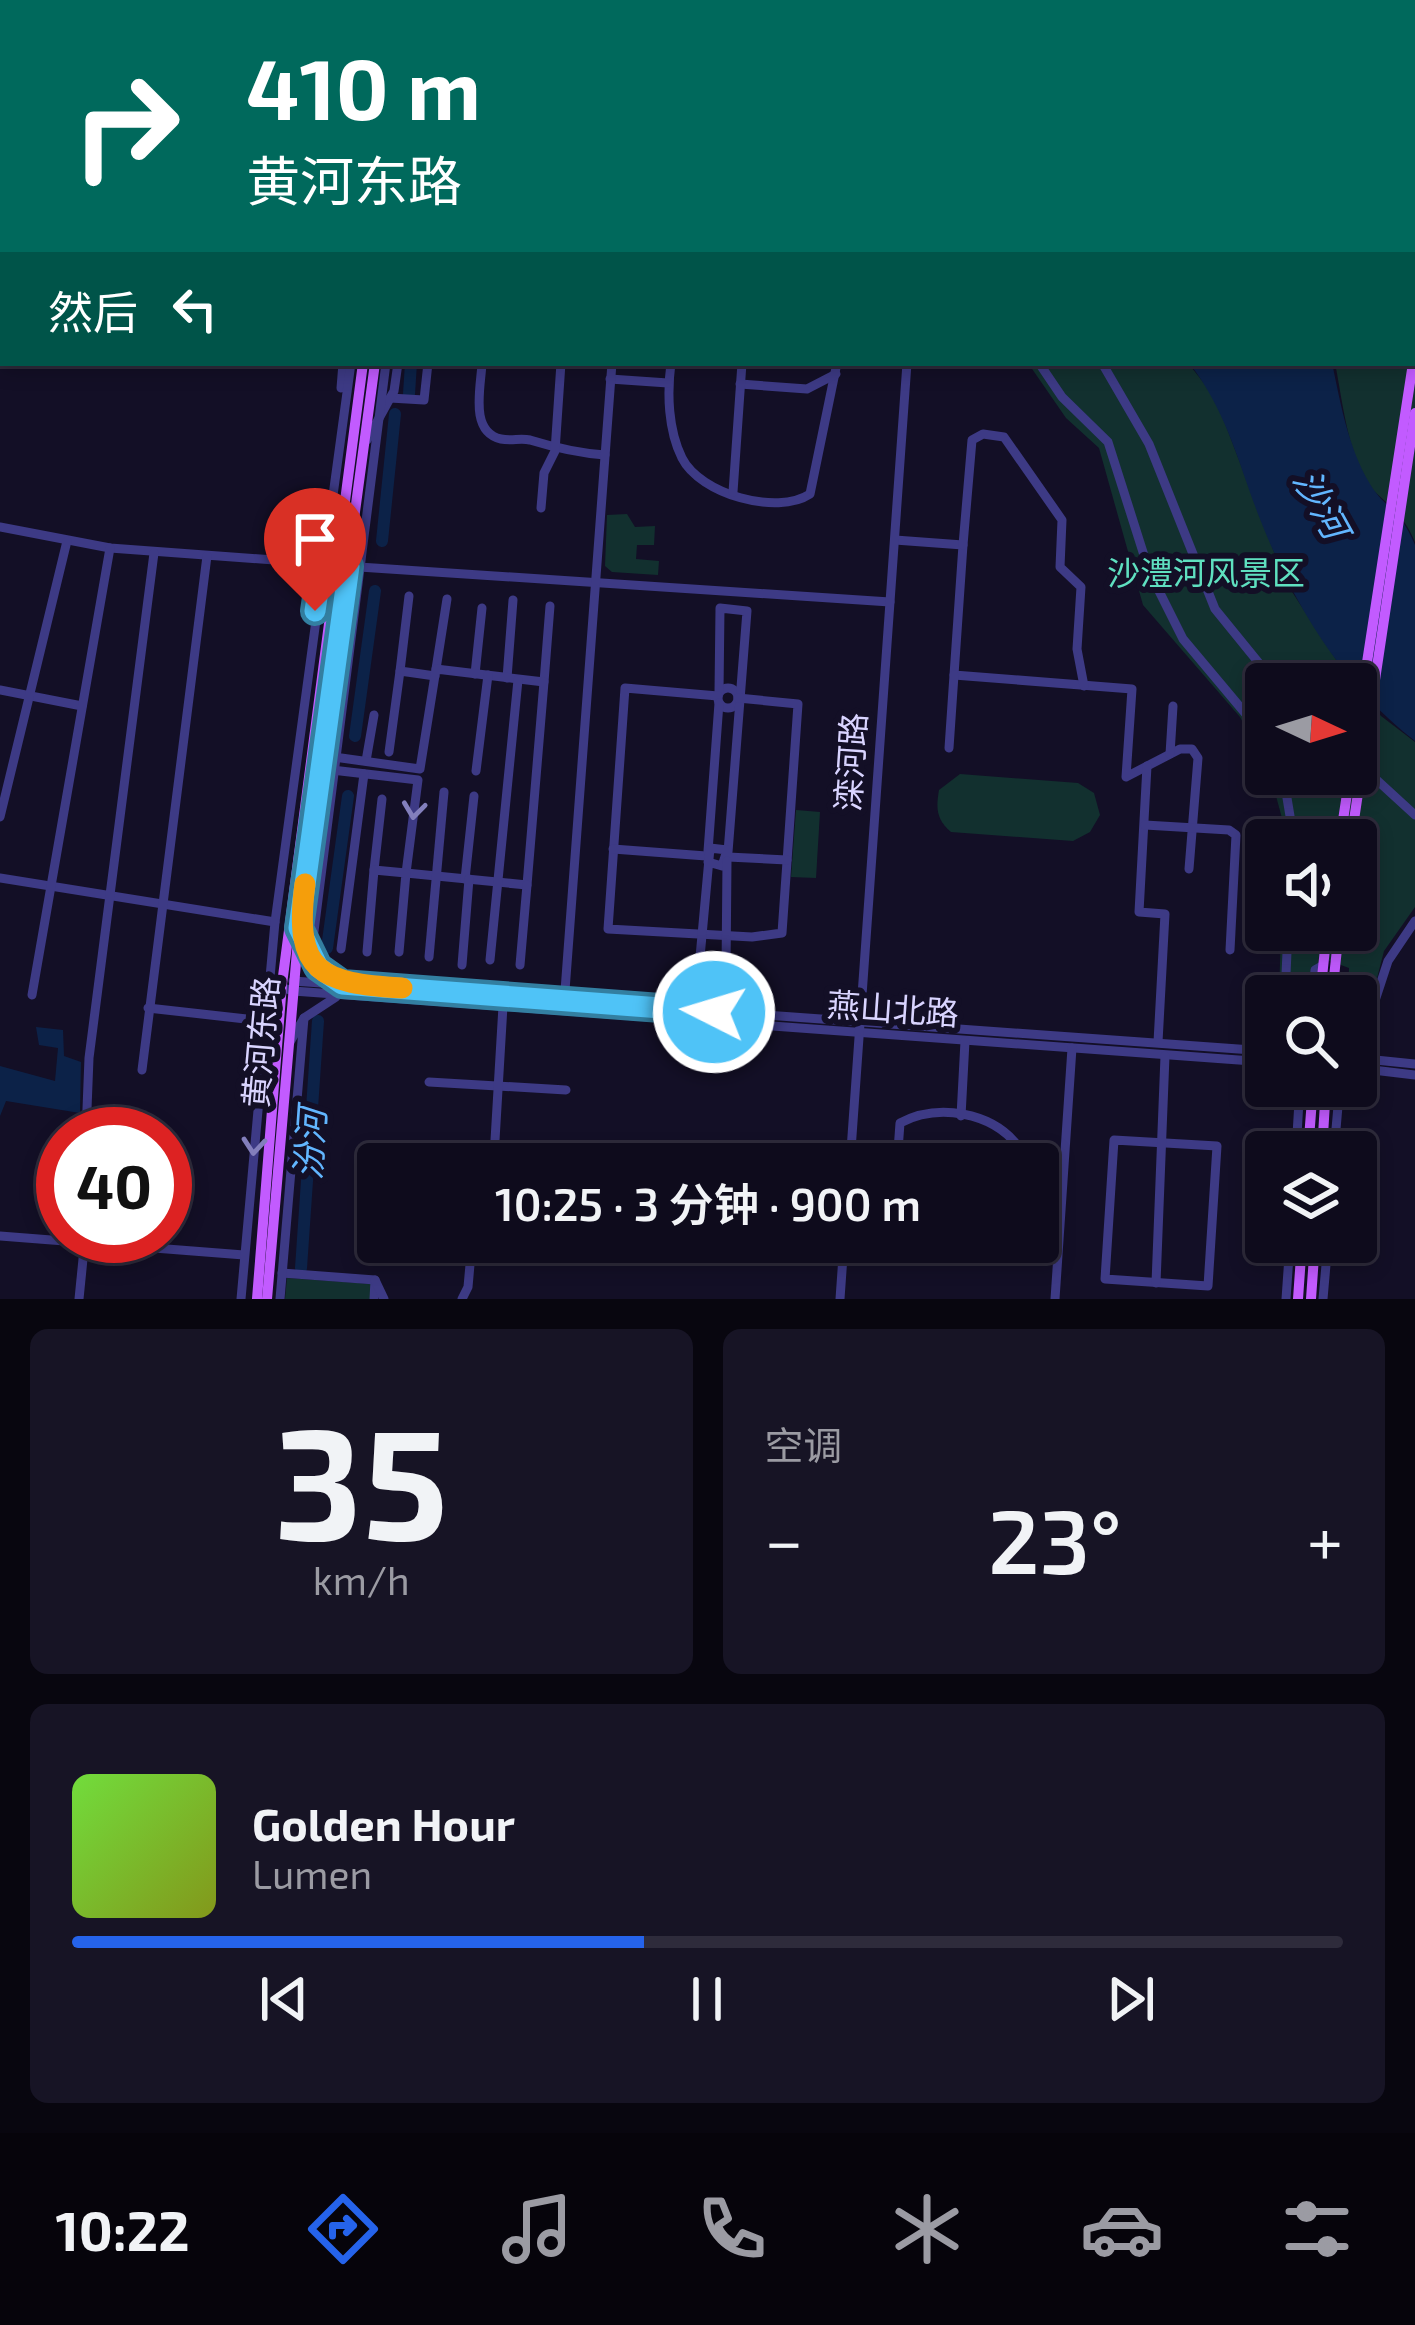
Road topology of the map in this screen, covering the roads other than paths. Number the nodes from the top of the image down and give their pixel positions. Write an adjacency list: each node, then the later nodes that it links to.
1 (347, 366): 21 (street)
2 (363, 366): 25 (main road, 黄河东路)
3 (374, 366): 25 (main road, 黄河东路)
4 (386, 366): 22 (street)
5 (397, 366): 20 (street)
6 (428, 366): 20 (street)
7 (482, 366): 26 (street)
8 (561, 366): 26 (street)
9 (612, 366): 17 (street)
10 (671, 366): 18 (street)
11 (742, 366): 19 (street)
12 (908, 366): 31 (street, 滦河路)
13 (1041, 366): 63 (street)
14 (1104, 366): 46 (street)
15 (1412, 366): 24 (main road)
16 (836, 368): 19 (street); 28 (street)
17 (610, 379): 18 (street); 27 (street)
18 (668, 383): 28 (street)
19 (740, 384): 28 (street)
20 (390, 398): 22 (street)
21 (343, 408): 25 (street); 37 (street)
22 (382, 413): 25 (street); 38 (street)
23 (1415, 413): 24 (main road)
24 (1406, 435): 47 (main road); 48 (main road)
25 (358, 444): 37 (main road, 黄河东路); 38 (main road, 黄河东路)
26 (555, 451): 27 (street); 29 (street)
27 (605, 454): 39 (street)
28 (733, 492)
29 (541, 508)
30 (0, 527): 32 (street)
31 (895, 540): 33 (street); 43 (street, 滦河路)
32 (67, 541): 34 (street); 58 (street)
33 (963, 545): 52 (street); 56 (street)
34 (110, 548): 35 (street); 61 (street)
35 (154, 553): 36 (street); 95 (street)
36 (207, 556): 37 (street); 96 (street)
37 (328, 564): 38 (street); 98 (street); 112 (main road, 黄河东路)
38 (354, 566): 39 (street); 68 (street); 99 (main road, 黄河东路)
39 (595, 581): 43 (street); 116 (street)
40 (409, 596): 49 (street)
41 (447, 599): 50 (street)
42 (513, 600): 54 (street)
43 (890, 602): 122 (street, 滦河路)
44 (550, 606): 55 (street)
45 (482, 608): 51 (street)
46 (1259, 663)
47 (1368, 663)
48 (1375, 663)
49 (400, 671): 50 (street); 66 (street)
50 (435, 672): 51 (street); 69 (street)
51 (475, 674): 53 (street)
52 (954, 675): 56 (street); 65 (street)
53 (488, 676): 54 (street); 72 (street)
54 (512, 679): 55 (street); 92 (street)
55 (544, 682): 93 (street)
56 (1084, 686): 70 (street)
57 (0, 690): 58 (street)
58 (31, 697): 61 (street); 79 (street)
59 (719, 697): 60 (street); 60 (street); 82 (street); 83 (street)
60 (738, 698): 84 (street); 85 (street)
61 (82, 706): 94 (street)
62 (1173, 706): 67 (street)
63 (1245, 713)
64 (374, 715): 69 (street)
65 (949, 748)
66 (389, 752)
67 (1170, 754): 70 (street); 81 (street)
68 (334, 757): 69 (street); 71 (street)
69 (366, 761)
70 (1148, 766): 80 (street)
71 (332, 770): 73 (street); 106 (street)
72 (476, 771)
73 (364, 774): 88 (street, one-way to 88); 102 (street)
74 (1377, 784): 78 (street)
75 (444, 792): 89 (street)
76 (474, 796): 91 (street)
77 (382, 799): 87 (street)
78 (1415, 815)
79 (0, 817)
80 (1144, 825): 81 (street); 125 (street)
81 (1192, 828): 86 (street); 103 (street)
82 (613, 849): 83 (street); 100 (street)
83 (707, 856): 84 (street); 84 (street); 100 (street)
84 (728, 857): 85 (street); 101 (street)
85 (787, 860): 101 (street)
86 (1190, 869)
87 (374, 870): 88 (street); 104 (street)
88 (406, 873): 89 (street); 105 (street)
89 (435, 876): 91 (street); 107 (street)
90 (0, 878): 94 (street)
91 (467, 879): 92 (street); 109 (street)
92 (498, 882): 93 (street); 108 (street)
93 (527, 885): 110 (street)
94 (52, 888): 95 (street); 114 (street)
95 (108, 895): 96 (street); 138 (street)
96 (160, 900): 98 (street); 118 (street)
97 (1415, 921): 115 (street)
98 (275, 922): 111 (street)
99 (299, 928): 106 (street); 112 (main road, 黄河东路)
100 (701, 934): 101 (street); 119 (street)
101 (728, 935): 119 (street)
102 (341, 949)
103 (1230, 950)
104 (367, 952)
105 (399, 952)
106 (311, 955): 113 (street)
107 (429, 957)
108 (490, 961)
109 (462, 964)
110 (520, 965)
111 (268, 983): 112 (street, 燕山北路); 121 (street)
112 (290, 985): 113 (street, 燕山北路); 126 (main road, 黄河东路); 161 (main road, 黄河东路)
113 (341, 989): 116 (street, 燕山北路); 117 (street, 燕山北路); 120 (street)
114 (32, 995)
115 (1377, 996)
116 (564, 1005): 117 (street, 燕山北路); 119 (street, 燕山北路); 122 (street, 燕山北路)
117 (503, 1006): 136 (street)
118 (148, 1008): 121 (street); 133 (street)
119 (710, 1012): 122 (street, 燕山北路)
120 (304, 1018): 126 (street); 156 (street)
121 (265, 1022): 148 (street, one-way to 148)
122 (859, 1028): 123 (street, 燕山北路); 124 (street, 燕山北路); 142 (street, 滦河路)
123 (965, 1041): 124 (street, 燕山北路); 139 (street)
124 (1072, 1042): 125 (street, 燕山北路); 128 (street, 燕山北路); 168 (street)
125 (1158, 1042): 127 (street, 燕山北路)
126 (287, 1047): 162 (main road, 黄河东路)
127 (1245, 1049)
128 (1165, 1056): 129 (street, 燕山北路); 141 (street)
129 (1245, 1061)
130 (1377, 1064): 132 (street)
131 (1377, 1064): 134 (street)
132 (1415, 1064)
133 (142, 1070)
134 (1415, 1075)
135 (429, 1082): 136 (street)
136 (498, 1086): 137 (street); 140 (street)
137 (566, 1090)
138 (87, 1107)
139 (961, 1116): 143 (street); 144 (street)
140 (495, 1141)
141 (1159, 1142): 158 (street); 158 (street); 158 (street)
142 (851, 1143)
143 (899, 1143)
144 (1016, 1143)
145 (0, 1236): 146 (street)
146 (36, 1237)
147 (192, 1250): 148 (street)
148 (244, 1255): 160 (street)
149 (83, 1263): 159 (street)
150 (470, 1263): 166 (street)
151 (843, 1263): 167 (street)
152 (1289, 1263): 169 (street)
153 (1301, 1263): 170 (main road)
154 (1314, 1263): 171 (main road)
155 (1326, 1263): 172 (street)
156 (282, 1273): 157 (street); 163 (street)
157 (375, 1280): 164 (street); 165 (street)
158 (1156, 1282)
159 (79, 1299)
160 (241, 1299)
161 (257, 1299)
162 (267, 1299)
163 (280, 1299)
164 (374, 1299)
165 (384, 1299)
166 (462, 1299)
167 (840, 1299)
168 (1055, 1299)
169 (1286, 1299)
170 (1298, 1299)
171 (1311, 1299)
172 (1323, 1299)

